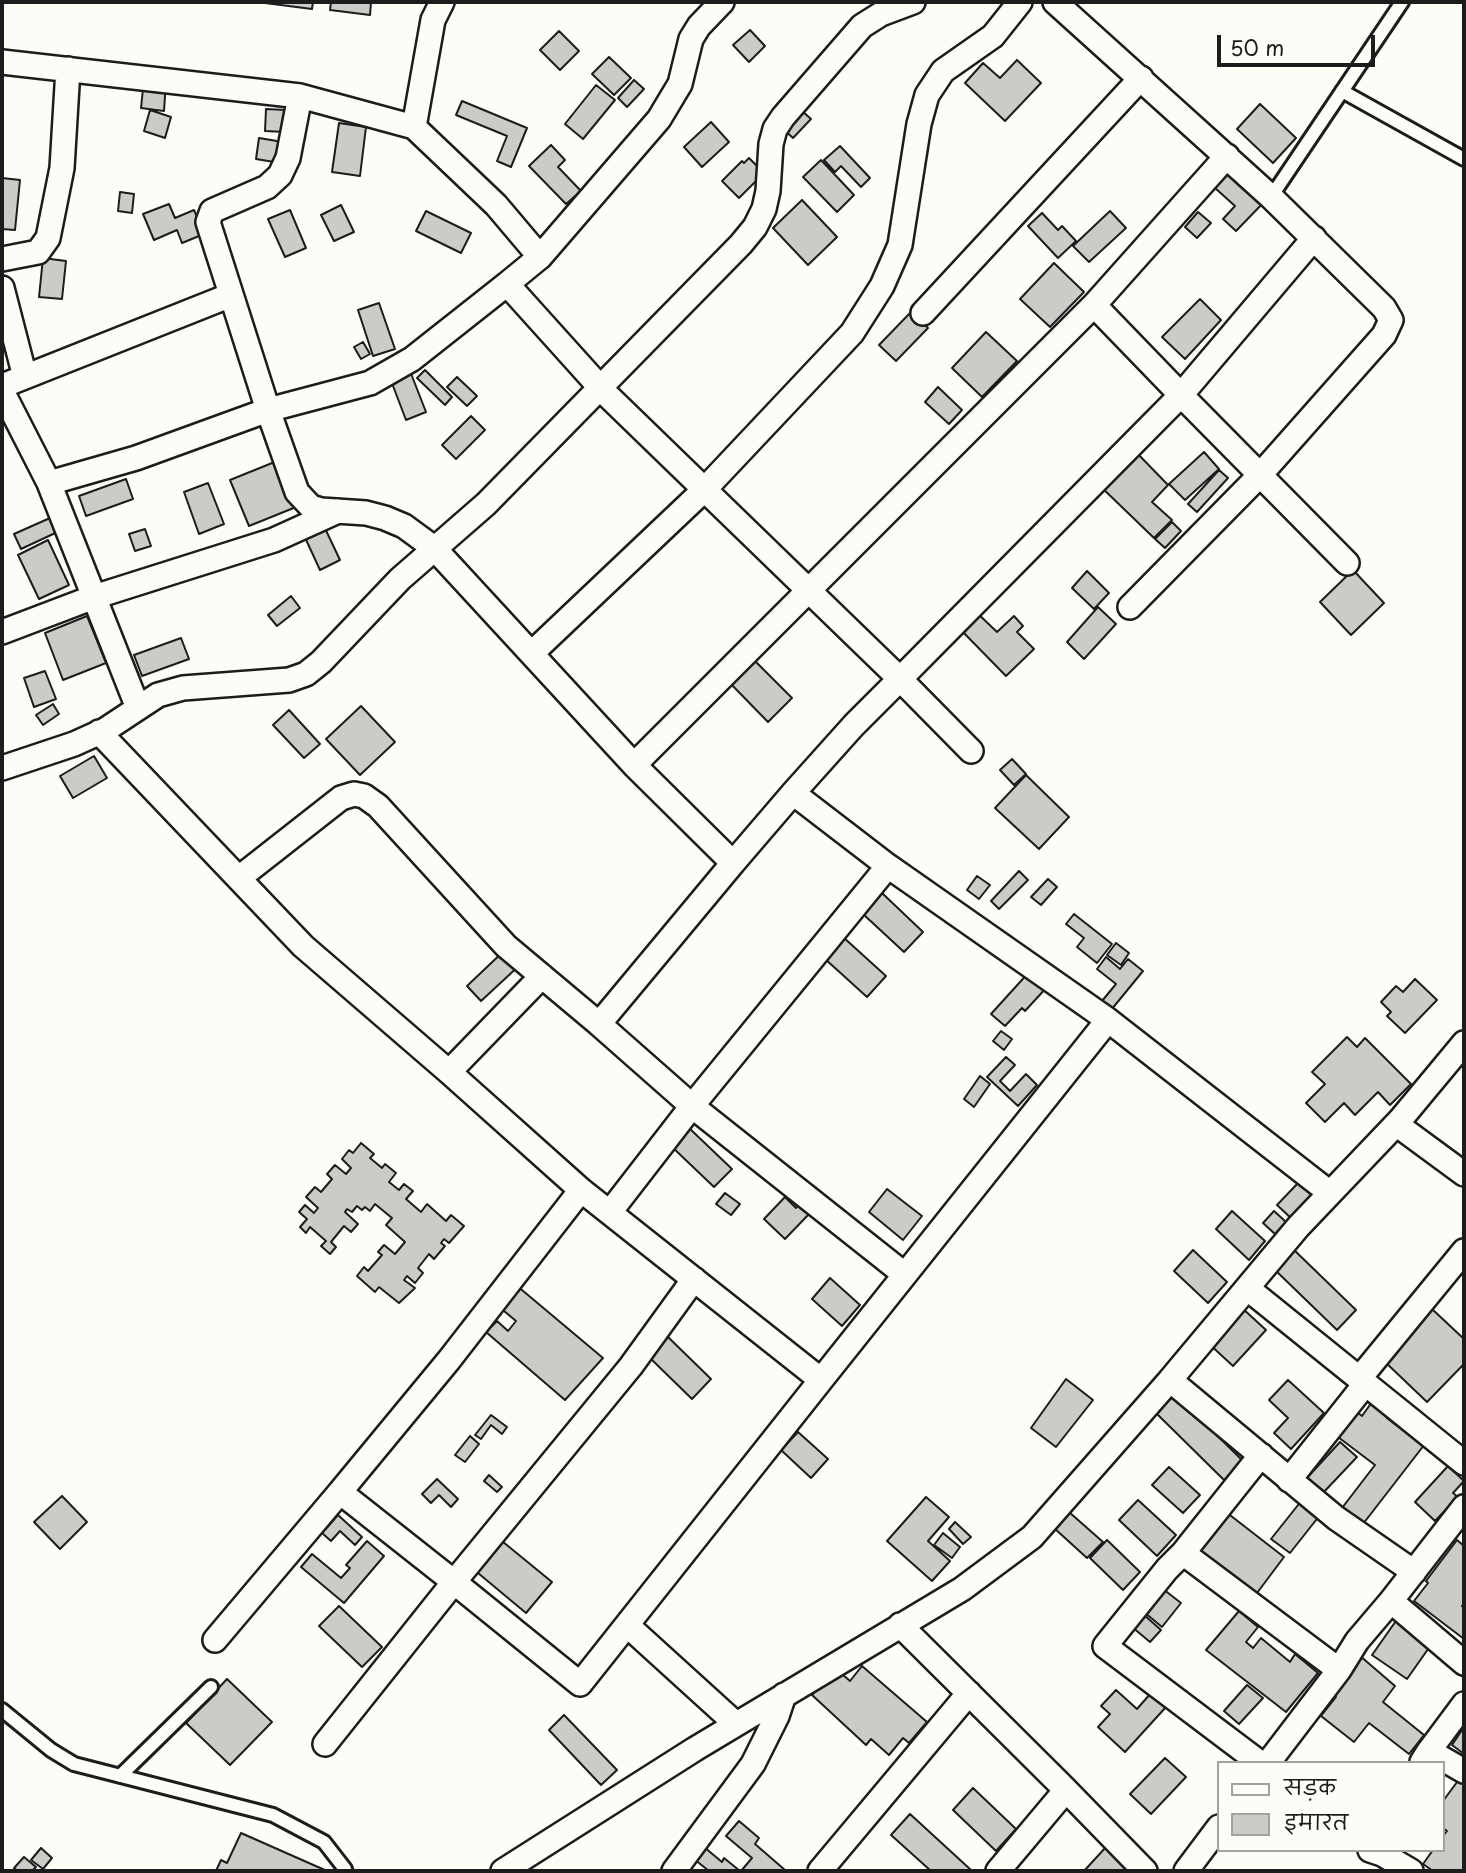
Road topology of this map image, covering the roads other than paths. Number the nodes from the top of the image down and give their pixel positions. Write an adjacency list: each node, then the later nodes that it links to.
1 (442, 2): 12 (street)
2 (722, 2): 17 (street)
3 (913, 2): 26 (street)
4 (1020, 2): 31 (street)
5 (1055, 2): 9 (street)
6 (1402, 2): 10 (lane)
7 (2, 62): 8 (street)
8 (68, 69): 11 (street); 18 (street)
9 (1141, 78): 13 (street); 23 (street)
10 (1342, 91): 14 (lane); 15 (lane)
11 (300, 96): 12 (street); 21 (street)
12 (414, 127): 17 (street)
13 (1227, 156): 15 (street); 22 (street)
14 (1464, 159)
15 (1271, 197): 16 (street)
16 (1314, 238): 27 (street); 29 (street)
17 (540, 257): 19 (street)
18 (2, 260)
19 (506, 285): 26 (street); 28 (street)
20 (2, 288): 24 (street)
21 (231, 295): 24 (street); 28 (street)
22 (1094, 305): 27 (street); 35 (street)
23 (923, 313)
24 (25, 377): 25 (street)
25 (2, 388): 30 (street)
26 (601, 389): 31 (street); 33 (street)
27 (1181, 395): 29 (street); 40 (street)
28 (268, 410): 30 (street); 32 (street)
29 (1260, 475): 34 (street); 37 (street)
30 (49, 483): 36 (street)
31 (704, 490): 35 (street); 39 (street)
32 (338, 511): 33 (street); 36 (street)
33 (433, 548): 39 (street); 41 (street)
34 (1347, 563)
35 (809, 593): 40 (street); 44 (street)
36 (94, 597): 38 (street); 41 (street)
37 (1130, 607)
38 (2, 632)
39 (532, 653): 44 (street)
40 (900, 679): 43 (street); 46 (street)
41 (138, 708): 42 (street)
42 (99, 732): 45 (street); 49 (street)
43 (971, 751)
44 (634, 765): 47 (street)
45 (2, 768)
46 (793, 793): 47 (street); 48 (street)
47 (733, 863): 52 (street)
48 (888, 866): 51 (street); 55 (street)
49 (239, 878): 50 (street); 54 (street)
50 (542, 976): 52 (street); 54 (street)
51 (1108, 1020): 59 (street); 62 (street)
52 (599, 1024): 55 (street)
53 (1464, 1043): 56 (street)
54 (449, 1072): 58 (street)
55 (692, 1106): 60 (street); 62 (street)
56 (1396, 1124): 57 (street); 59 (street)
57 (1464, 1174)
58 (581, 1190): 60 (street); 71 (street)
59 (1330, 1193): 64 (street)
60 (610, 1212): 63 (street)
61 (1464, 1251): 67 (street)
62 (904, 1275): 65 (street)
63 (694, 1279): 65 (street); 75 (street)
64 (1247, 1288): 66 (street); 67 (street)
65 (821, 1380): 77 (street)
66 (1170, 1380): 68 (street); 78 (street)
67 (1362, 1381): 69 (street); 70 (street)
68 (1261, 1455): 70 (street); 73 (street)
69 (1464, 1463)
70 (1289, 1479): 74 (street)
71 (340, 1492): 75 (street); 79 (street)
72 (1464, 1507): 74 (street)
73 (1183, 1553): 81 (street); 90 (street)
74 (1414, 1572): 76 (street)
75 (454, 1582): 77 (street); 88 (street)
76 (1391, 1601): 80 (street); 81 (street)
77 (627, 1625): 87 (street)
78 (900, 1625): 83 (street); 84 (street)
79 (215, 1640)
80 (1464, 1662)
81 (1339, 1670): 91 (street)
82 (211, 1687): 94 (lane)
83 (969, 1693): 95 (street); 101 (street)
84 (784, 1695): 87 (street); 100 (street)
85 (1464, 1704): 89 (street)
86 (2, 1710): 94 (lane)
87 (736, 1724): 99 (street)
88 (325, 1744)
89 (1426, 1757)
90 (1256, 1761)
91 (1270, 1761)
92 (1445, 1764): 93 (street)
93 (1464, 1771)
94 (120, 1776): 98 (lane)
95 (1066, 1790): 102 (street); 103 (street)
96 (1218, 1828): 104 (street)
97 (1376, 1852): 105 (street)
98 (344, 1871)
99 (503, 1871)
100 (674, 1871)
101 (820, 1871)
102 (998, 1871)
103 (1145, 1871)
104 (1186, 1871)
105 (1411, 1871)

